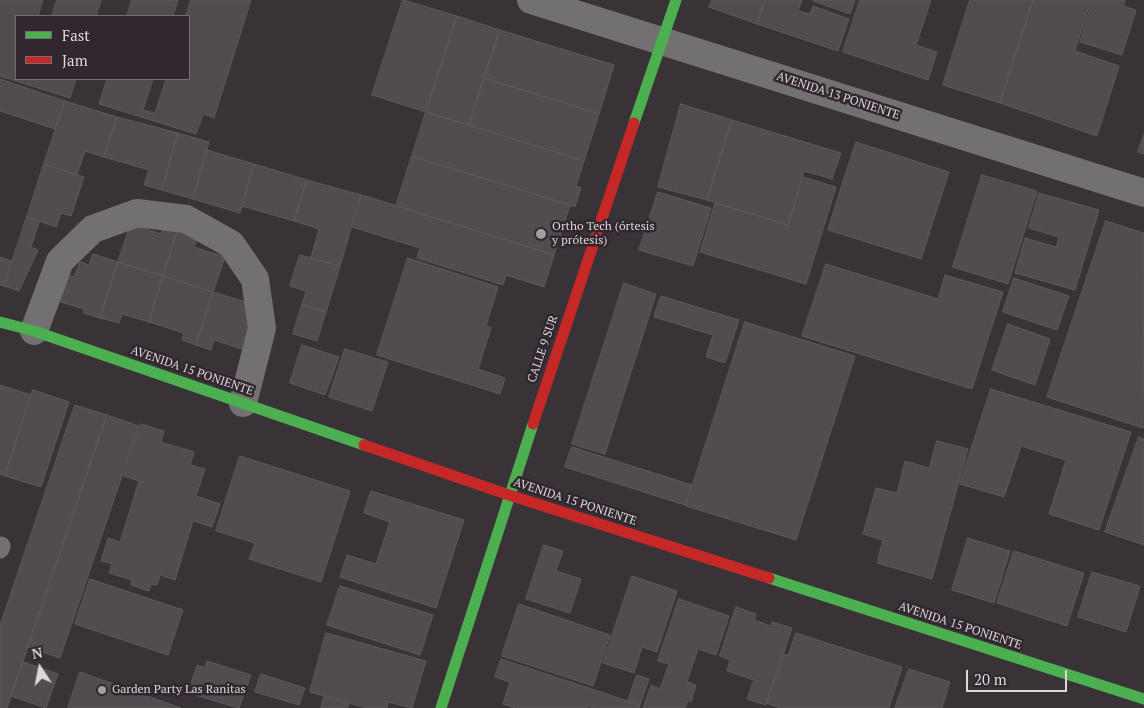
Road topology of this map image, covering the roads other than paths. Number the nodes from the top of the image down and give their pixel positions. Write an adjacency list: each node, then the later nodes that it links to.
1 (532, 0): 3 (street, AVENIDA 13 PONIENTE)
2 (676, 0): 3 (street, CALLE 9 SUR)
3 (662, 40): 4 (street, AVENIDA 13 PONIENTE); 8 (street, CALLE 9 SUR)
4 (1144, 193)
5 (0, 322): 6 (street, AVENIDA 15 PONIENTE)
6 (34, 331): 7 (street, AVENIDA 15 PONIENTE); 7 (street)
7 (243, 403): 8 (street, AVENIDA 15 PONIENTE)
8 (509, 495): 9 (street, AVENIDA 15 PONIENTE); 10 (street, CALLE 9 SUR)
9 (1144, 699)
10 (441, 708)

